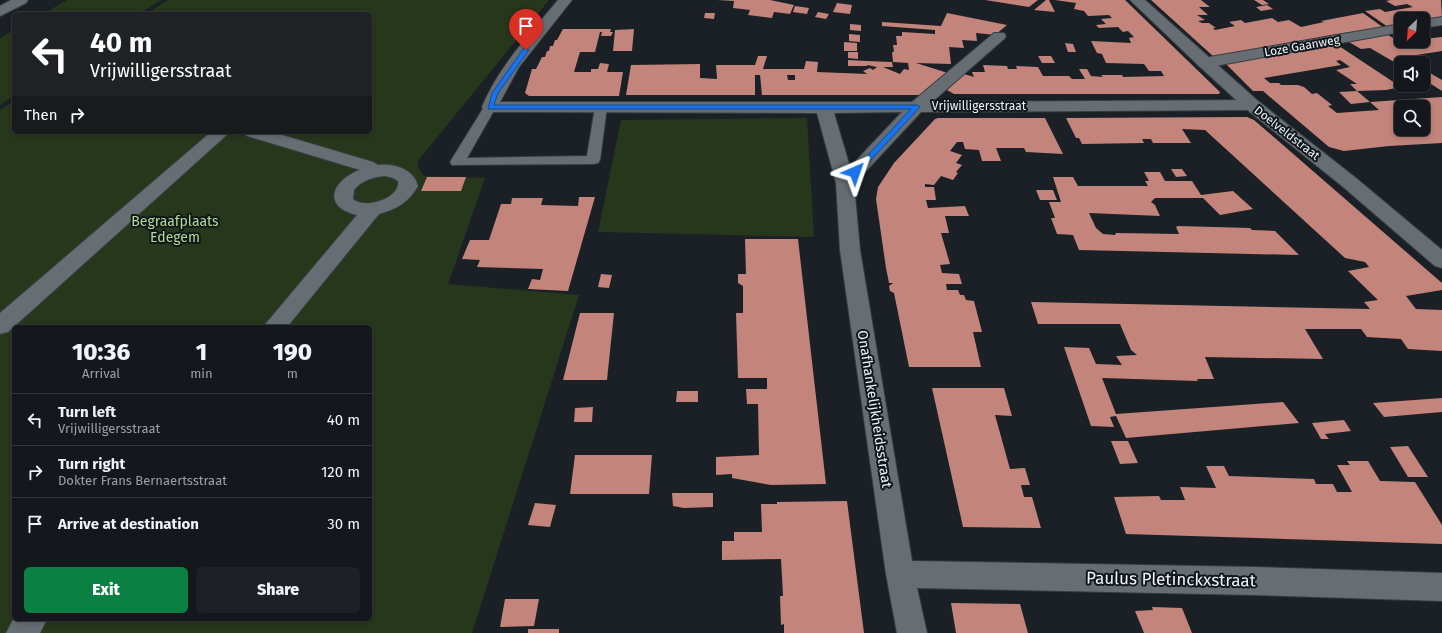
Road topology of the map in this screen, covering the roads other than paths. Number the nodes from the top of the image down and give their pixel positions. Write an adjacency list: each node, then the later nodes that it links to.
1 (21, 0): 4 (street)
2 (565, 0): 11 (street)
3 (1137, 0): 9 (street, Doelveldstraat)
4 (0, 12)
5 (1442, 21): 6 (street)
6 (1430, 23)
7 (1394, 29): 9 (street, Loze Gaanweg)
8 (999, 36): 13 (street)
9 (1204, 63): 10 (street, Doelveldstraat)
10 (1252, 106): 13 (street, Vrijwilligersstraat); 20 (street, Doelveldstraat)
11 (490, 107): 12 (street, Vrijwilligersstraat); 12 (lane)
12 (601, 107): 14 (street, Vrijwilligersstraat)
13 (917, 107): 14 (street, Vrijwilligersstraat); 18 (street)
14 (824, 108): 18 (street, Onafhankelijkheidsstraat)
15 (219, 134): 22 (street)
16 (260, 134): 17 (street)
17 (374, 171): 19 (street); 19 (street)
18 (845, 183): 23 (street, Onafhankelijkheidsstraat)
19 (372, 210): 21 (street)
20 (1442, 261)
21 (276, 325)
22 (0, 326)
23 (900, 574): 24 (street, Paulus Pletinckxstraat); 27 (street, Onafhankelijkheidsstraat)
24 (1442, 587)
25 (30, 621): 26 (street)
26 (21, 633)
27 (912, 633)

